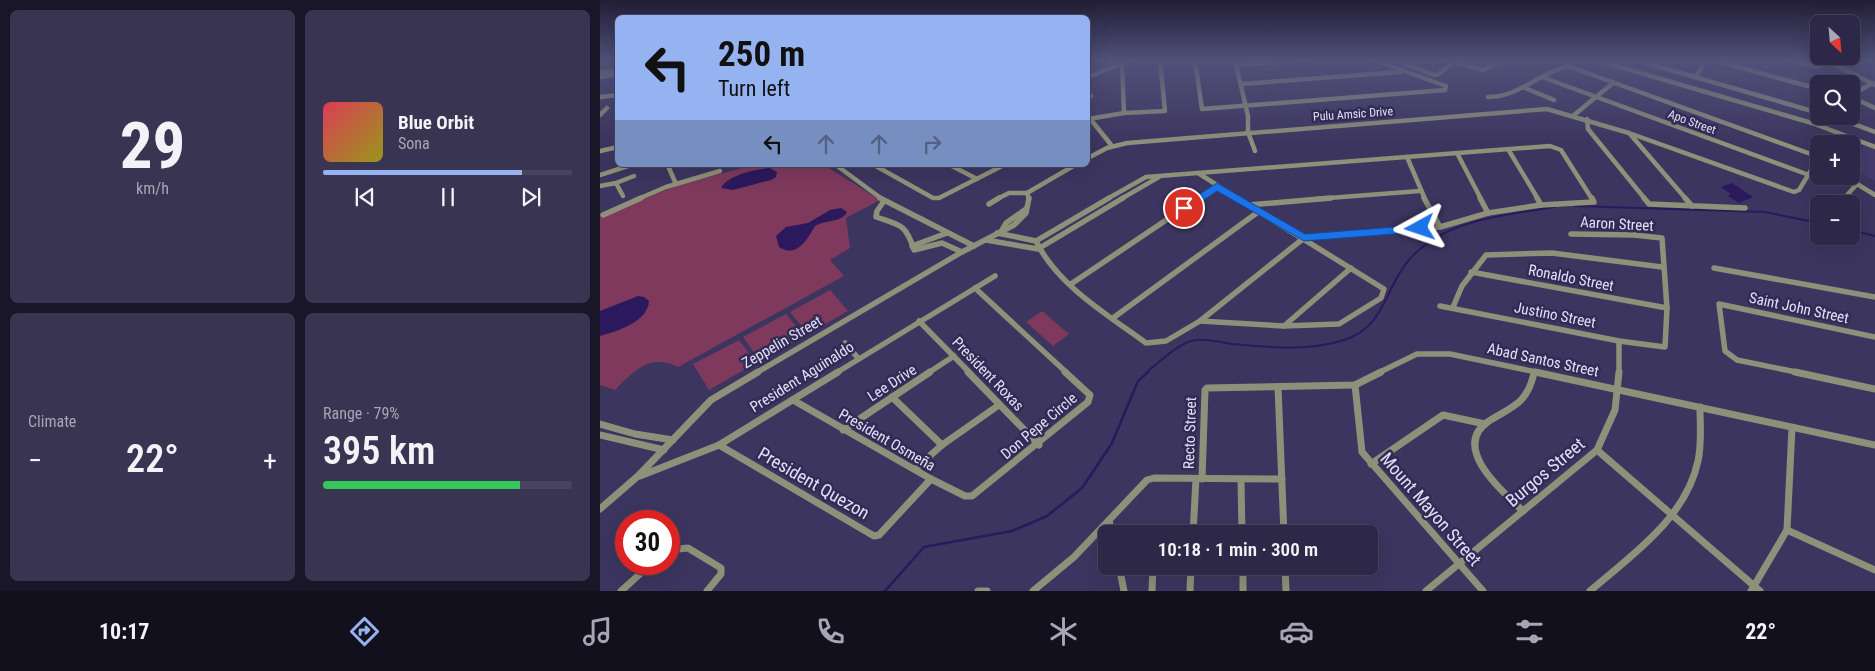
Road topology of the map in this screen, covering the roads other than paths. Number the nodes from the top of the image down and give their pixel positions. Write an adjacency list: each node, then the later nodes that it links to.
1 (1124, 88): 22 (street)
2 (1163, 88): 22 (street)
3 (1199, 88): 18 (street)
4 (1242, 88): 18 (street)
5 (1446, 88): 18 (street)
6 (1525, 88): 14 (street); 16 (street)
7 (1570, 88): 15 (street, Apo Street)
8 (1607, 88): 15 (street)
9 (1626, 88): 41 (street)
10 (1691, 88): 28 (street)
11 (1731, 88): 21 (street)
12 (615, 95): 13 (street)
13 (600, 97)
14 (1488, 97)
15 (1595, 97): 24 (street); 54 (street, Apo Street)
16 (1554, 100)
17 (1860, 100): 20 (street)
18 (1246, 106): 31 (street)
19 (607, 108): 23 (street)
20 (1875, 108)
21 (1810, 111)
22 (1124, 113): 25 (street)
23 (600, 115)
24 (1574, 115): 26 (street, Pulu Amsic Drive); 31 (street, Pulu Amsic Drive)
25 (1090, 118)
26 (1587, 119): 33 (street, Pulu Amsic Drive); 73 (street)
27 (1090, 120): 34 (street)
28 (1810, 122)
29 (1817, 125): 35 (street)
30 (1856, 125): 32 (street)
31 (1248, 132): 34 (street, Pulu Amsic Drive); 39 (street)
32 (1875, 132)
33 (1629, 133): 54 (street, Pulu Amsic Drive); 73 (street)
34 (1112, 146): 42 (street, Pulu Amsic Drive)
35 (1875, 147)
36 (615, 148): 38 (street)
37 (1508, 149): 40 (street); 72 (street); 72 (street)
38 (600, 151)
39 (1254, 151)
40 (1457, 153): 43 (street); 76 (street)
41 (1810, 154)
42 (1090, 157)
43 (1407, 157): 52 (street); 64 (street)
44 (624, 167): 53 (street)
45 (668, 167): 59 (street)
46 (839, 167): 69 (street)
47 (878, 167): 57 (street)
48 (954, 167): 57 (street)
49 (1000, 167): 57 (street)
50 (1072, 167): 65 (street)
51 (720, 171): 59 (street)
52 (1198, 173): 56 (street); 63 (street)
53 (600, 174)
54 (1809, 175)
55 (634, 176): 58 (street)
56 (1161, 176): 85 (street); 89 (street)
57 (977, 179)
58 (616, 183): 62 (street); 68 (street)
59 (676, 184): 77 (street)
60 (1856, 185): 66 (street)
61 (1859, 185): 67 (street)
62 (600, 186)
63 (1217, 186): 71 (street); 96 (street)
64 (1420, 191): 71 (street); 78 (street)
65 (1027, 194): 70 (street); 79 (street, Zeppelin Street)
66 (1848, 194)
67 (1875, 195)
68 (623, 196)
69 (884, 201): 80 (street); 87 (street)
70 (989, 204)
71 (1247, 205): 75 (street)
72 (1541, 205): 76 (street)
73 (1692, 206): 74 (street)
74 (1746, 208)
75 (1258, 212): 83 (street); 102 (street)
76 (1488, 213): 78 (street)
77 (603, 215)
78 (1440, 227): 83 (street)
79 (999, 232): 82 (street); 84 (street, Zeppelin Street)
80 (948, 233): 87 (street); 88 (street)
81 (1572, 234): 91 (street, Aaron Street)
82 (1022, 238): 85 (street); 86 (street)
83 (1304, 238): 92 (street); 104 (street)
84 (986, 240): 86 (street); 88 (street, Zeppelin Street)
85 (1036, 241): 89 (street)
86 (1018, 245): 89 (street)
87 (912, 246): 90 (street)
88 (974, 246): 90 (street, Zeppelin Street)
89 (1038, 249): 96 (street)
90 (962, 252): 126 (street, Zeppelin Street)
91 (1662, 267): 94 (street); 101 (street)
92 (1351, 268): 105 (street); 105 (street)
93 (1714, 268): 98 (street)
94 (1471, 272): 100 (street); 101 (street, Ronaldo Street)
95 (995, 276): 97 (street, President Aguinaldo)
96 (1071, 284): 102 (street)
97 (975, 288): 103 (street, President Aguinaldo); 129 (street, Don Pepe Circle)
98 (1875, 297)
99 (1440, 306): 100 (street, Justino Street)
100 (1453, 307): 107 (street, Justino Street)
101 (1667, 308): 107 (street, Justino Street)
102 (1113, 318): 104 (street)
103 (919, 321): 109 (street, President Roxas); 110 (street, President Aguinaldo)
104 (1200, 321): 105 (street)
105 (1284, 326)
106 (1875, 337): 115 (street, Saint John Street)
107 (1619, 341): 116 (street, Burgos Street)
108 (845, 343): 110 (street)
109 (954, 356): 117 (street, Lee Drive); 119 (street, President Roxas)
110 (858, 358): 118 (street, President Aguinaldo)
111 (1534, 373): 112 (street, Abad Santos Street); 116 (street, Abad Santos Street); 122 (street)
112 (1355, 385): 113 (street, Abad Santos Street); 133 (street, Mount Mayon Street)
113 (1278, 387): 114 (street, Abad Santos Street); 137 (street)
114 (1207, 388): 136 (street, Recto Street)
115 (1875, 389)
116 (1620, 390): 120 (street, Abad Santos Street); 132 (street, Burgos Street)
117 (892, 397): 124 (street, Lee Drive); 128 (street)
118 (793, 400): 124 (street, President Osmeña); 127 (street, President Aguinaldo)
119 (999, 405): 128 (street); 129 (street, President Roxas)
120 (1700, 407): 123 (street, Abad Santos Street); 143 (street)
121 (600, 424): 126 (street)
122 (1484, 424): 133 (street); 142 (street)
123 (1792, 428): 130 (street, Abad Santos Street); 149 (street)
124 (843, 430): 134 (street, President Osmeña)
125 (600, 435): 131 (street)
126 (672, 440): 131 (street, Zeppelin Street)
127 (719, 445): 135 (street, President Aguinaldo); 138 (street, President Quezon)
128 (942, 445): 134 (street)
129 (1039, 445): 140 (street, Don Pepe Circle)
130 (1875, 445)
131 (664, 450): 135 (street, Zeppelin Street)
132 (1596, 450): 142 (street, Burgos Street); 143 (street)
133 (1371, 464): 151 (street, Mount Mayon Street)
134 (914, 470): 138 (street, President Osmeña)
135 (638, 476): 141 (street, Zeppelin Street)
136 (1199, 479): 139 (street); 144 (street); 146 (street, Recto Street)
137 (1282, 479): 139 (street); 148 (street)
138 (931, 480): 140 (street, President Osmeña)
139 (1241, 480): 147 (street)
140 (972, 496)
141 (600, 509)
142 (1522, 511): 151 (street, Burgos Street)
143 (1673, 516): 159 (street); 172 (street)
144 (1109, 520): 145 (street); 164 (street)
145 (1110, 525)
146 (1194, 525)
147 (1242, 525)
148 (1284, 525)
149 (1787, 530): 152 (street); 159 (street)
150 (680, 549): 161 (street)
151 (1459, 564): 170 (street, Burgos Street); 171 (street, Mount Mayon Street)
152 (1875, 570)
153 (639, 575): 160 (street)
154 (1121, 575): 165 (street)
155 (1153, 575): 166 (street)
156 (1191, 575): 167 (street)
157 (1243, 575): 168 (street)
158 (1285, 575): 169 (street)
159 (1755, 589)
160 (621, 591)
161 (707, 591)
162 (978, 591): 163 (street)
163 (987, 591)
164 (1033, 591)
165 (1124, 591)
166 (1152, 591)
167 (1190, 591)
168 (1243, 591)
169 (1286, 591)
170 (1426, 591)
171 (1483, 591)
172 (1590, 591)

